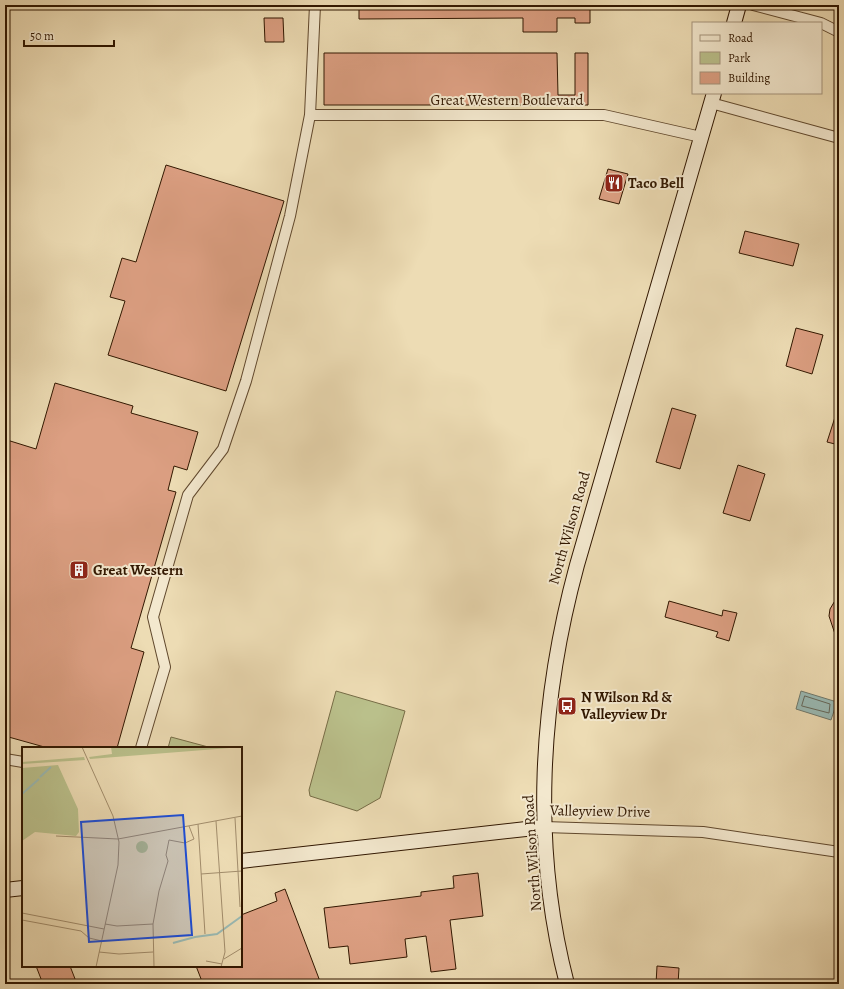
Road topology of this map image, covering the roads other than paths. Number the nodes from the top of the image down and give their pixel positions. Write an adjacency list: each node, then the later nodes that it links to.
1 (315, 5): 9 (street)
2 (739, 5): 4 (main road)
3 (753, 5): 5 (street)
4 (734, 22)
5 (817, 22)
6 (822, 24): 7 (street)
7 (839, 32)
8 (712, 98): 10 (main road, North Wilson Road); 11 (street)
9 (310, 115): 10 (street, Great Western Boulevard); 12 (street)
10 (701, 137): 15 (main road, North Wilson Road)
11 (839, 138)
12 (141, 747)
13 (5, 759): 14 (street)
14 (22, 762)
15 (544, 827): 16 (street, Valleyview Drive); 17 (main road, Valleyview Drive); 20 (main road, North Wilson Road)
16 (839, 852)
17 (242, 861)
18 (22, 888): 19 (main road)
19 (5, 890)
20 (567, 984)

